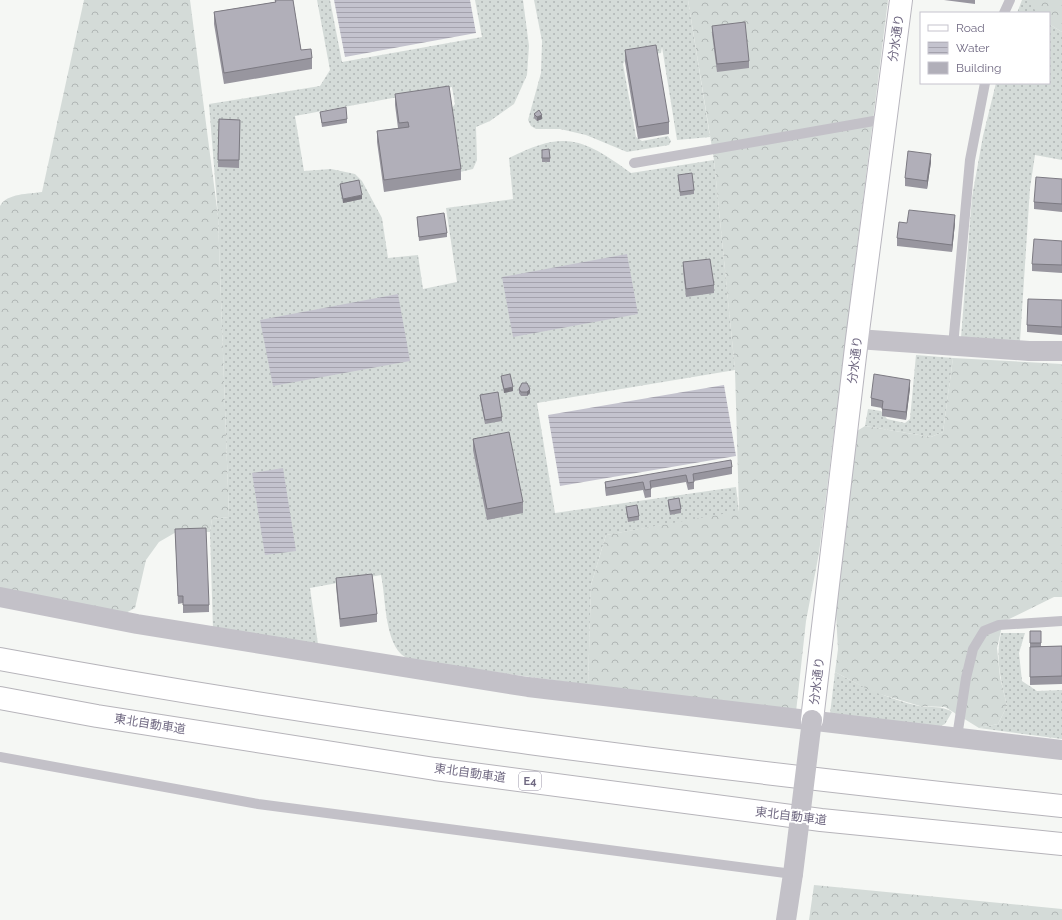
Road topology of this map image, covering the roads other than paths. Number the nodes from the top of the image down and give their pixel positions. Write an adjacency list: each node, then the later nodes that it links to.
1 (902, 0): 5 (main road, 分水通り)
2 (1010, 0): 3 (lane)
3 (1004, 12)
4 (985, 84): 8 (lane)
5 (885, 119): 6 (lane); 7 (main road, 分水通り)
6 (634, 163)
7 (858, 339): 8 (street); 14 (main road, 分水通り)
8 (953, 346): 9 (street)
9 (1062, 351)
10 (0, 597): 14 (street)
11 (1062, 621): 15 (lane)
12 (0, 659): 18 (main road)
13 (0, 698): 19 (main road, 東北自動車道 / E4)
14 (812, 720): 15 (street); 20 (street, bridge)
15 (957, 737): 16 (street)
16 (1062, 750)
17 (0, 757): 20 (lane)
18 (1062, 806)
19 (1062, 844)
20 (793, 874): 21 (street)
21 (786, 920)

